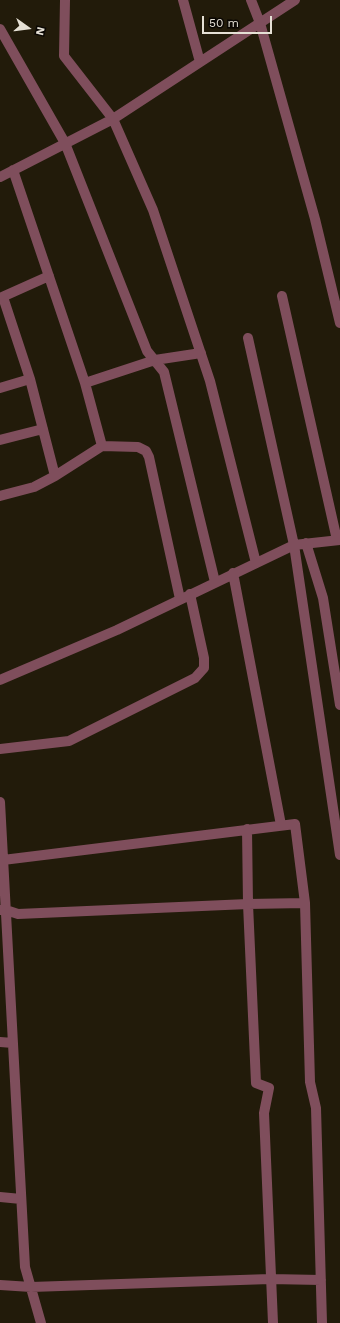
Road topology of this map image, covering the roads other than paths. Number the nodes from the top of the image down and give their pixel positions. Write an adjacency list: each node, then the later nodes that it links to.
1 (65, 0): 8 (street)
2 (184, 0): 7 (street)
3 (251, 0): 5 (street)
4 (295, 0): 5 (street)
5 (260, 23): 7 (street); 15 (street)
6 (0, 29): 9 (street)
7 (200, 62): 8 (street)
8 (113, 119): 9 (street); 17 (street)
9 (65, 143): 10 (street); 18 (street)
10 (13, 170): 11 (street); 12 (street)
11 (0, 177)
12 (49, 276): 14 (street); 20 (street)
13 (282, 296): 27 (street)
14 (2, 297): 19 (street)
15 (340, 323)
16 (248, 338): 29 (street)
17 (201, 353): 18 (street); 30 (street)
18 (155, 360): 20 (street); 32 (street)
19 (30, 379): 21 (street); 22 (street)
20 (85, 383): 24 (street)
21 (0, 388)
22 (43, 429): 23 (street); 25 (street)
23 (0, 440)
24 (102, 446): 25 (street); 34 (street)
25 (55, 476): 26 (street)
26 (0, 496)
27 (339, 540): 28 (street)
28 (306, 543): 29 (street); 36 (street)
29 (294, 545): 30 (street); 38 (street)
30 (256, 563): 31 (street)
31 (233, 573): 32 (street); 40 (street)
32 (215, 582): 33 (street)
33 (190, 594): 34 (street); 37 (street)
34 (180, 599): 35 (street)
35 (0, 680)
36 (340, 705)
37 (0, 749)
38 (336, 798): 42 (street)
39 (0, 802): 44 (street)
40 (282, 825): 41 (street); 45 (street)
41 (247, 829): 44 (street); 46 (street)
42 (338, 834): 43 (street)
43 (340, 855)
44 (3, 860): 47 (street)
45 (305, 903): 46 (street); 53 (street)
46 (248, 904): 47 (street); 52 (street)
47 (3, 910): 49 (street)
48 (0, 1042): 49 (street)
49 (13, 1043): 51 (street)
50 (0, 1197): 51 (street)
51 (21, 1199): 55 (street)
52 (270, 1279): 53 (street); 55 (street); 57 (street)
53 (321, 1280): 58 (street)
54 (0, 1285): 55 (street)
55 (31, 1287): 56 (street)
56 (41, 1323)
57 (273, 1323)
58 (322, 1323)

